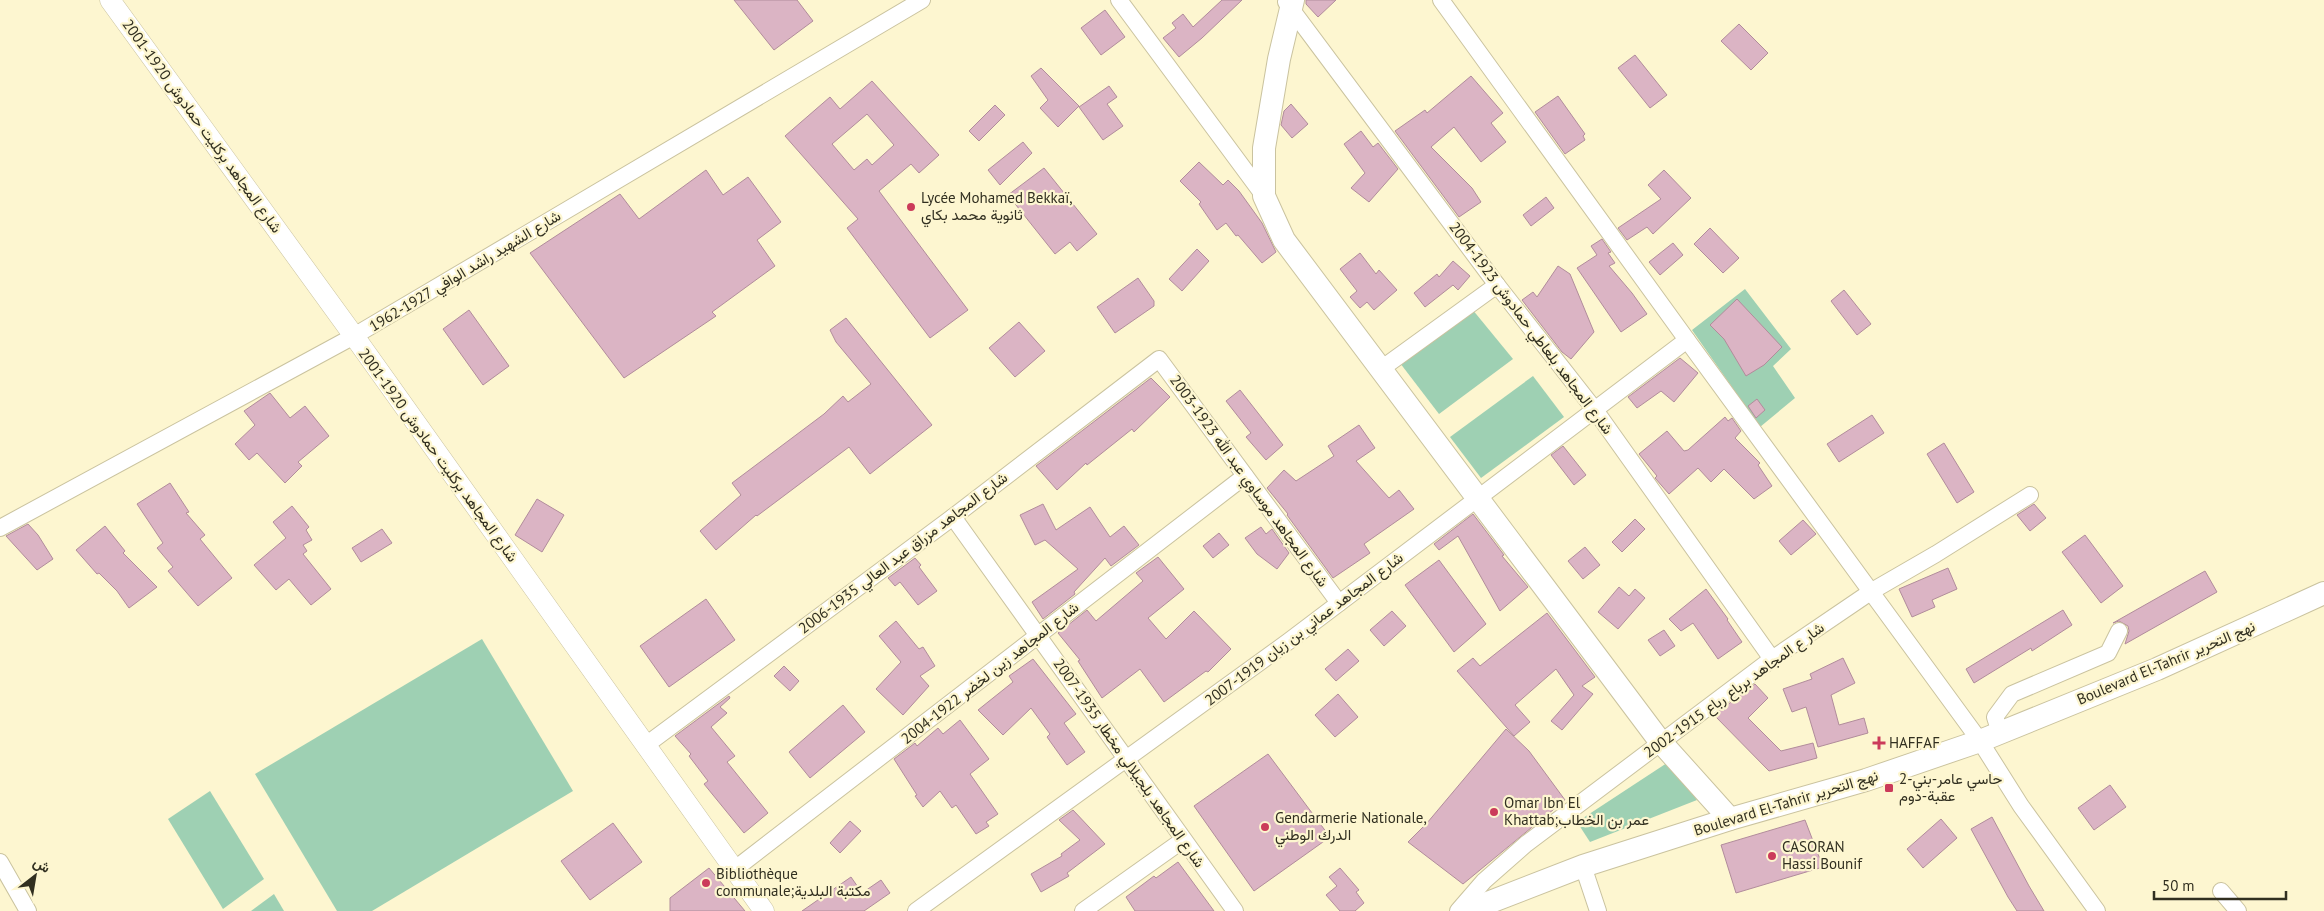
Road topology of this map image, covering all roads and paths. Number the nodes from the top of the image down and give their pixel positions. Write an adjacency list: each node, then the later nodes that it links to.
1 (110, 0): 8 (street, شارع المجاهد بركليت حمادوش 1920-2001)
2 (922, 0): 8 (street, شارع الشهيد راشد الوافي 1927-1962)
3 (1119, 0): 6 (street)
4 (1441, 0): 9 (street)
5 (1290, 3): 6 (main road); 7 (street, شارع المجاهد بلعاطي حمادوش 1923-2004)
6 (1264, 196): 11 (main road)
7 (1497, 285): 11 (street); 12 (street, شارع المجاهد بلعاطي حمادوش 1923-2004)
8 (354, 336): 17 (street, شارع الشهيد راشد الوافي 1927-1962); 26 (street, شارع المجاهد بركليت حمادوش 1920-2001)
9 (1687, 340): 12 (street, شارع المجاهد عماني بن زيان 1919-2007); 18 (street)
10 (1159, 360): 13 (street, شارع المجاهد موساوي عبد الله 1923-2003); 16 (street, شارع المجاهد مزراق عبد العالي 1935-2006)
11 (1381, 369): 15 (main road)
12 (1594, 410): 15 (street, شارع المجاهد عماني بن زيان 1919-2007); 23 (street, شارع المجاهد بلعاطي حمادوش 1923-2004)
13 (1245, 476): 20 (street, شارع المجاهد موساوي عبد الله 1923-2003); 22 (street, شارع المجاهد زين لخضر 1922-2004)
14 (2030, 495): 18 (street, شار ع المجاهد برباع رباع 1915-2002)
15 (1478, 498): 20 (street, شارع المجاهد عماني بن زيان 1919-2007); 25 (main road)
16 (953, 517): 22 (street, شارع المجاهد بلجيلالي مخطار 1935-2007); 26 (street, شارع المجاهد مزراق عبد العالي 1935-2006)
17 (0, 528)
18 (1872, 591): 23 (street, شار ع المجاهد برباع رباع 1915-2002); 24 (street)
19 (2324, 593): 24 (main road, Boulevard El-Tahrir نهج التحرير)
20 (1338, 603): 27 (street, شارع المجاهد عماني بن زيان 1919-2007)
21 (2118, 631): 24 (street)
22 (1038, 636): 27 (street, شارع المجاهد بلجيلالي مخطار 1935-2007); 32 (street, شارع المجاهد زين لخضر 1922-2004)
23 (1772, 659): 25 (street, شار ع المجاهد برباع رباع 1915-2002)
24 (1990, 737): 28 (main road, Boulevard El-Tahrir نهج التحرير); 42 (street)
25 (1661, 742): 28 (main road); 39 (street, شار ع المجاهد برباع رباع 1915-2002)
26 (646, 745): 32 (street, شارع المجاهد بركليت حمادوش 1920-2001)
27 (1126, 760): 29 (street, شارع المجاهد بلجيلالي مخطار 1935-2007); 36 (street, شارع المجاهد عماني بن زيان 1919-2007)
28 (1730, 819): 31 (main road, Boulevard El-Tahrir نهج التحرير)
29 (1182, 840): 37 (street); 38 (street, شارع المجاهد بلجيلالي مخطار 1935-2007)
30 (0, 862): 34 (street)
31 (1583, 866): 40 (main road, Boulevard El-Tahrir نهج التحرير); 41 (street)
32 (734, 869): 35 (street, شارع المجاهد بركليت حمادوش 1920-2001)
33 (2221, 891): 43 (street)
34 (28, 911)
35 (764, 911)
36 (916, 911)
37 (1083, 911)
38 (1235, 911)
39 (1458, 911)
40 (1467, 911)
41 (1598, 911)
42 (2096, 911)
43 (2238, 911)

